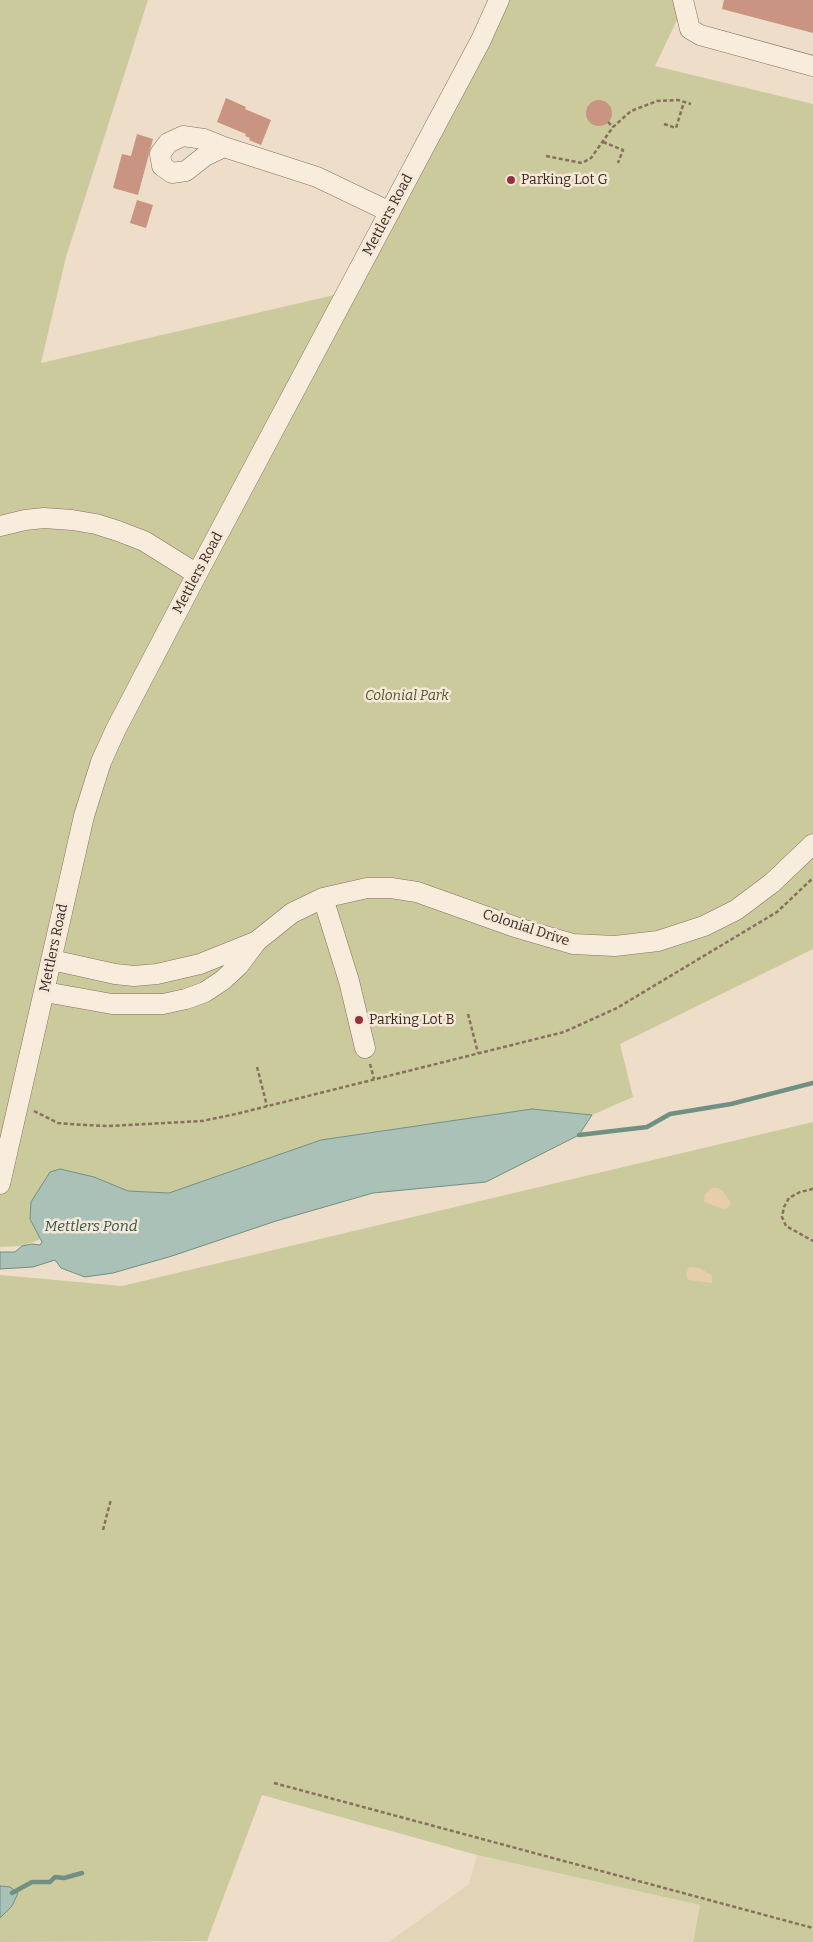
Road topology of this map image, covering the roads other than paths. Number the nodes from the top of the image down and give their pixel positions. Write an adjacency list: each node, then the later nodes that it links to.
1 (499, 0): 5 (street, Mettlers Road)
2 (683, 0): 3 (street)
3 (813, 66)
4 (224, 147): 5 (street)
5 (390, 212): 7 (street, Mettlers Road)
6 (0, 526): 7 (street)
7 (197, 574): 11 (street, Mettlers Road)
8 (813, 844): 9 (street, Colonial Drive)
9 (323, 898): 10 (street, Colonial Drive); 13 (street)
10 (257, 941): 11 (street, Colonial Drive); 12 (street, Colonial Drive)
11 (52, 960): 12 (street, Mettlers Road)
12 (45, 992): 14 (street, Mettlers Road)
13 (365, 1048)
14 (0, 1184)

